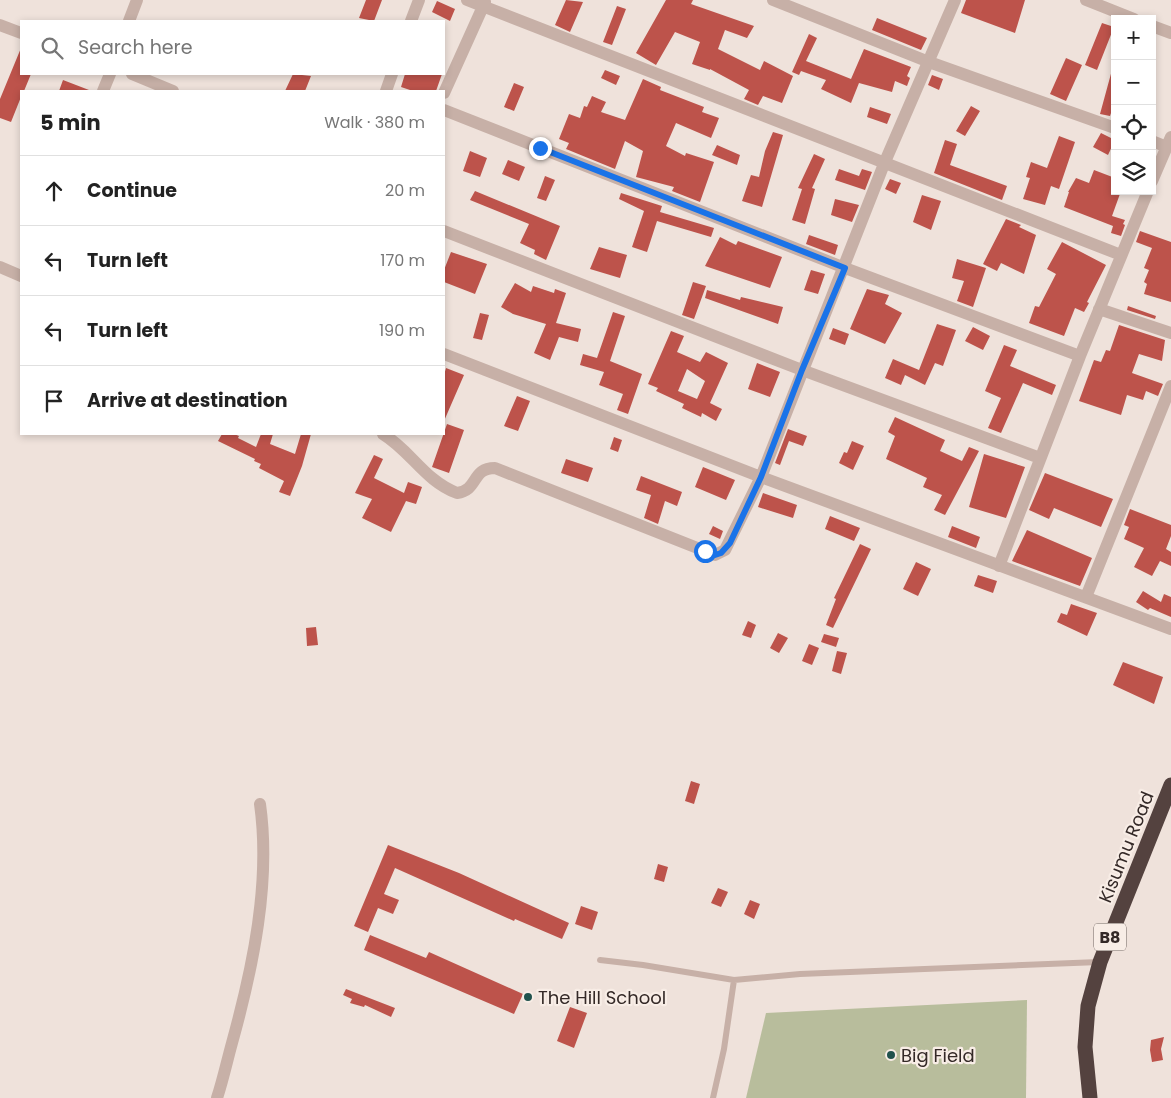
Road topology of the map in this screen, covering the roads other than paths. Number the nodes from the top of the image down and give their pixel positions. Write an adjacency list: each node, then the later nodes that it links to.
1 (137, 0): 9 (street)
2 (419, 0): 10 (street)
3 (467, 0): 7 (street)
4 (773, 0): 15 (street)
5 (955, 0): 15 (street)
6 (1086, 0): 8 (street)
7 (484, 4): 22 (street); 27 (street)
8 (1124, 15)
9 (129, 20)
10 (411, 20)
11 (0, 25): 13 (street)
12 (1156, 27): 14 (street)
13 (20, 33)
14 (1171, 33)
15 (929, 62): 24 (street); 27 (street)
16 (110, 75): 19 (street)
17 (134, 75): 20 (street)
18 (392, 75): 21 (street)
19 (103, 90)
20 (171, 90)
21 (388, 90)
22 (445, 91)
23 (445, 110): 33 (street)
24 (1111, 127)
25 (1156, 142): 26 (street)
26 (1169, 142): 28 (street)
27 (884, 164): 31 (street); 33 (street)
28 (1156, 172)
29 (1146, 195): 31 (street)
30 (445, 231): 39 (street)
31 (1121, 255): 35 (street)
32 (0, 268): 34 (street)
33 (845, 268): 38 (street); 39 (street)
34 (20, 276)
35 (1099, 309): 36 (street); 38 (street)
36 (1171, 333)
37 (445, 354): 43 (street)
38 (1080, 356): 42 (street)
39 (802, 370): 42 (street); 43 (street)
40 (1171, 386): 45 (street)
41 (384, 435): 43 (street)
42 (1040, 458): 44 (street)
43 (761, 477): 44 (street)
44 (999, 566): 45 (street)
45 (1086, 597): 46 (street)
46 (1171, 629)
47 (1171, 785): 50 (highway, Kisumu Road / B8)
48 (260, 804): 52 (street)
49 (600, 960): 51 (lane)
50 (1100, 962): 51 (lane); 54 (highway, Kisumu Road / B8)
51 (734, 980): 53 (lane)
52 (217, 1098)
53 (713, 1098)
54 (1090, 1098)

